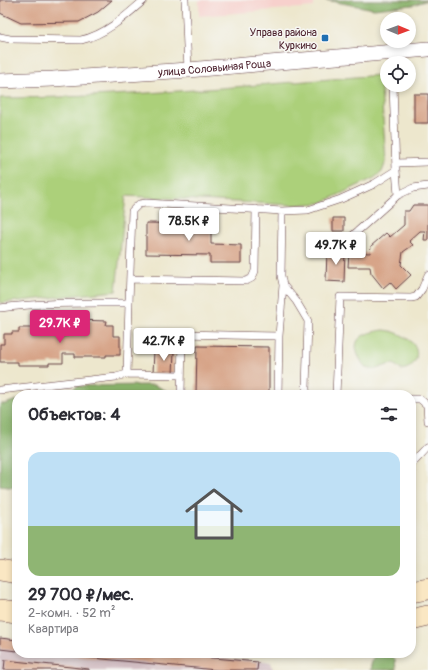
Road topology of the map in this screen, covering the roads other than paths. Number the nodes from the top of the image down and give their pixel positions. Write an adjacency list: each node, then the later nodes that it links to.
1 (144, 0): 3 (lane)
2 (185, 0): 7 (lane)
3 (0, 37)
4 (428, 49): 5 (street, улица Соловьиная Роща)
5 (400, 56)
6 (380, 59): 7 (street, улица Соловьиная Роща)
7 (188, 70): 8 (street, улица Соловьиная Роща)
8 (0, 80)
9 (393, 92): 11 (lane)
10 (428, 162): 11 (lane)
11 (396, 166): 13 (lane); 15 (lane)
12 (428, 186): 13 (lane)
13 (398, 195): 16 (lane)
14 (256, 210): 15 (lane); 18 (lane); 18 (lane)
15 (282, 211): 19 (lane)
16 (351, 237)
17 (428, 275): 29 (lane)
18 (130, 279): 20 (lane)
19 (283, 285): 22 (lane); 28 (lane)
20 (129, 303): 21 (lane); 23 (lane)
21 (0, 308)
22 (279, 336): 24 (lane); 27 (lane)
23 (127, 374): 24 (lane); 25 (lane)
24 (181, 375): 26 (lane)
25 (0, 390)
26 (181, 390)
27 (278, 390)
28 (306, 390)
29 (336, 390)
30 (416, 398): 31 (lane)
31 (428, 421)
32 (428, 447): 33 (lane)
33 (416, 460)
34 (0, 570): 35 (main road)
35 (12, 571)
36 (0, 580): 37 (main road)
37 (12, 581)
38 (428, 589): 39 (main road)
39 (416, 591)
40 (0, 610): 41 (main road)
41 (12, 611)
42 (428, 616): 43 (main road)
43 (416, 619)

